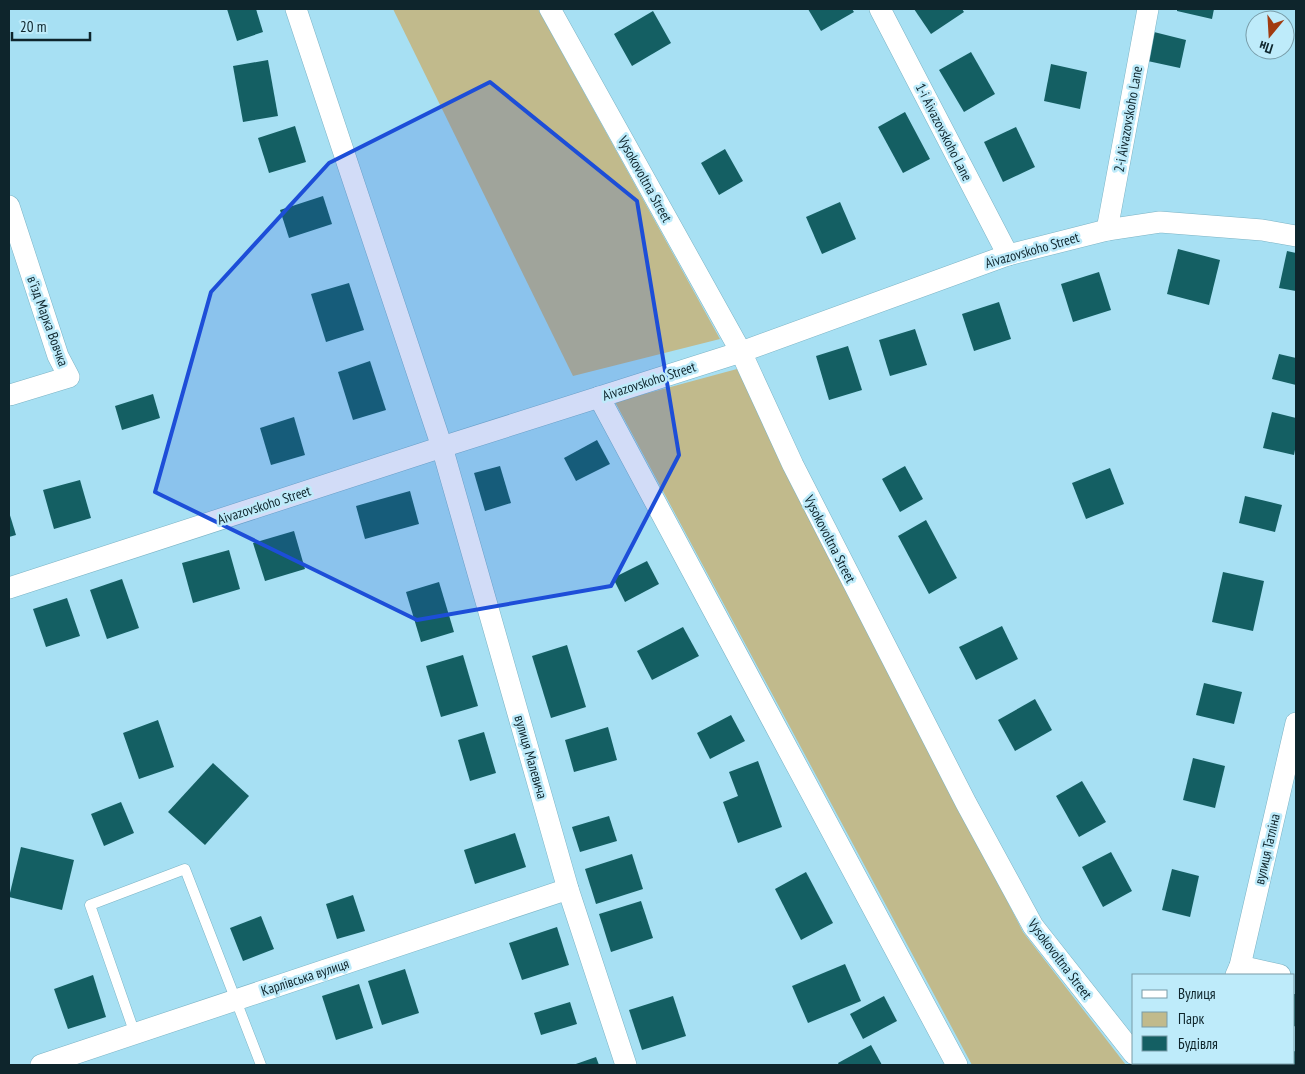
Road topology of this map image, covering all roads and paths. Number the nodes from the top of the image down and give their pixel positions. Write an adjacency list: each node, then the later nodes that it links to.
1 (296, 9): 12 (street)
2 (550, 9): 9 (street, Vysokovoltna Street)
3 (880, 9): 8 (street, 1-i Aivazovskoho Lane)
4 (1148, 9): 6 (street, 2-i Aivazovskoho Lane)
5 (9, 206): 10 (street, в'їзд Марка Вовчка)
6 (1107, 230): 7 (street, Aivazovskoho Street); 8 (street, Aivazovskoho Street)
7 (1296, 236)
8 (1008, 255): 9 (street, Aivazovskoho Street)
9 (741, 352): 11 (street, Aivazovskoho Street); 20 (street, Vysokovoltna Street)
10 (10, 395)
11 (599, 397): 12 (street, Aivazovskoho Street); 24 (street)
12 (442, 446): 13 (street, Aivazovskoho Street); 15 (street, вулиця Малевича)
13 (9, 588)
14 (1296, 723): 16 (street, вулиця Татліна)
15 (568, 889): 18 (street, Карлівська вулиця); 23 (street, вулиця Малевича)
16 (1238, 971): 17 (street)
17 (1270, 974)
18 (236, 1000): 19 (street, Карлівська вулиця); 19 (lane); 22 (lane)
19 (135, 1034): 21 (street, Карлівська вулиця)
20 (1132, 1051)
21 (41, 1065)
22 (261, 1065)
23 (626, 1065)
24 (957, 1065)

